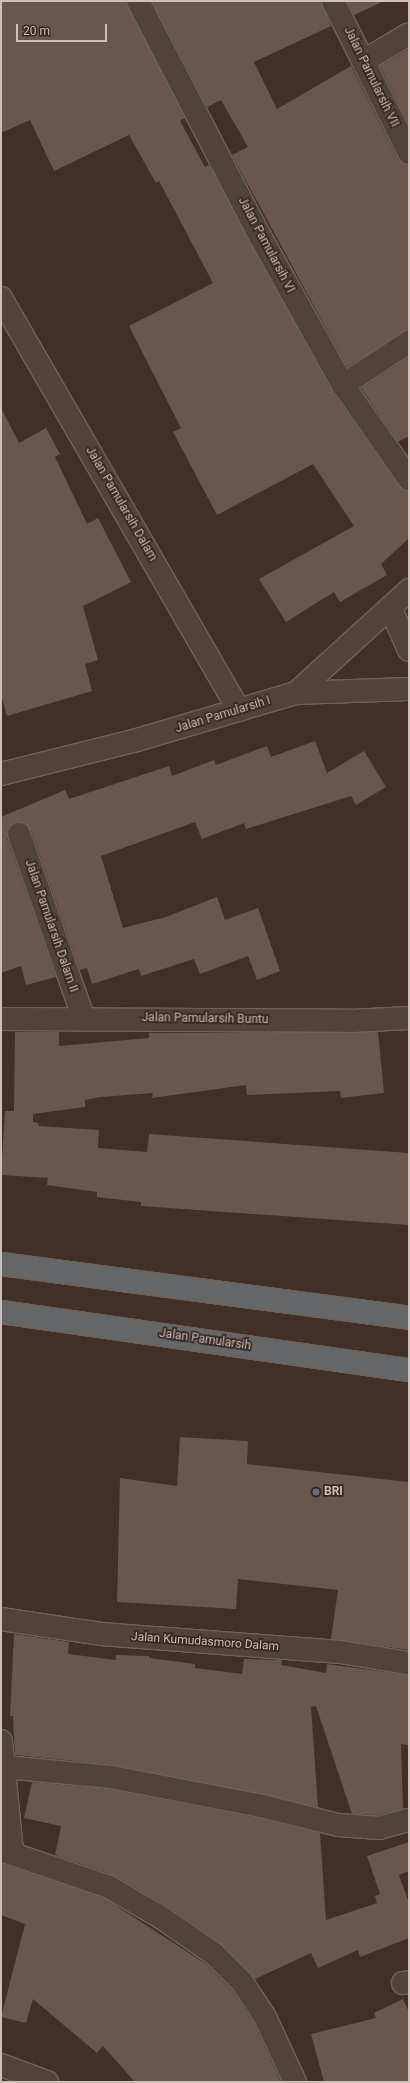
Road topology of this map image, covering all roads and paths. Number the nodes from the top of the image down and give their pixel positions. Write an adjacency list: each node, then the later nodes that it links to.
1 (333, 1): 4 (street, Jalan Pamularsih VII)
2 (143, 3): 8 (street, Jalan Pamularsih VI)
3 (409, 34): 4 (street)
4 (364, 61): 5 (street, Jalan Pamularsih VII)
5 (409, 153)
6 (1, 298): 15 (street, Jalan Pamularsih Dalam)
7 (409, 342): 8 (street)
8 (342, 385): 9 (street, Jalan Pamularsih VI)
9 (409, 479)
10 (409, 590): 11 (street, Jalan Pamularsih I)
11 (390, 607): 12 (street); 14 (street, Jalan Pamularsih I)
12 (409, 650)
13 (409, 689): 14 (street)
14 (296, 693): 15 (street, Jalan Pamularsih I)
15 (239, 710): 16 (street, Jalan Pamularsih I)
16 (1, 774)
17 (19, 834): 18 (street, Jalan Pamularsih Dalam II)
18 (83, 1017): 19 (street, Jalan Pamularsih Buntu); 20 (street, Jalan Pamularsih Buntu)
19 (409, 1018)
20 (1, 1019)
21 (1, 1264): 23 (highway)
22 (1, 1312): 24 (highway, Jalan Pamularsih)
23 (409, 1318)
24 (409, 1370)
25 (1, 1619): 26 (street, Jalan Kumudasmoro Dalam)
26 (409, 1663)
27 (1, 1741): 28 (street)
28 (4, 1767): 29 (street); 30 (street)
29 (409, 1820)
30 (7, 1851): 33 (street)
31 (1, 2065): 32 (street)
32 (47, 2082)
33 (295, 2082)

